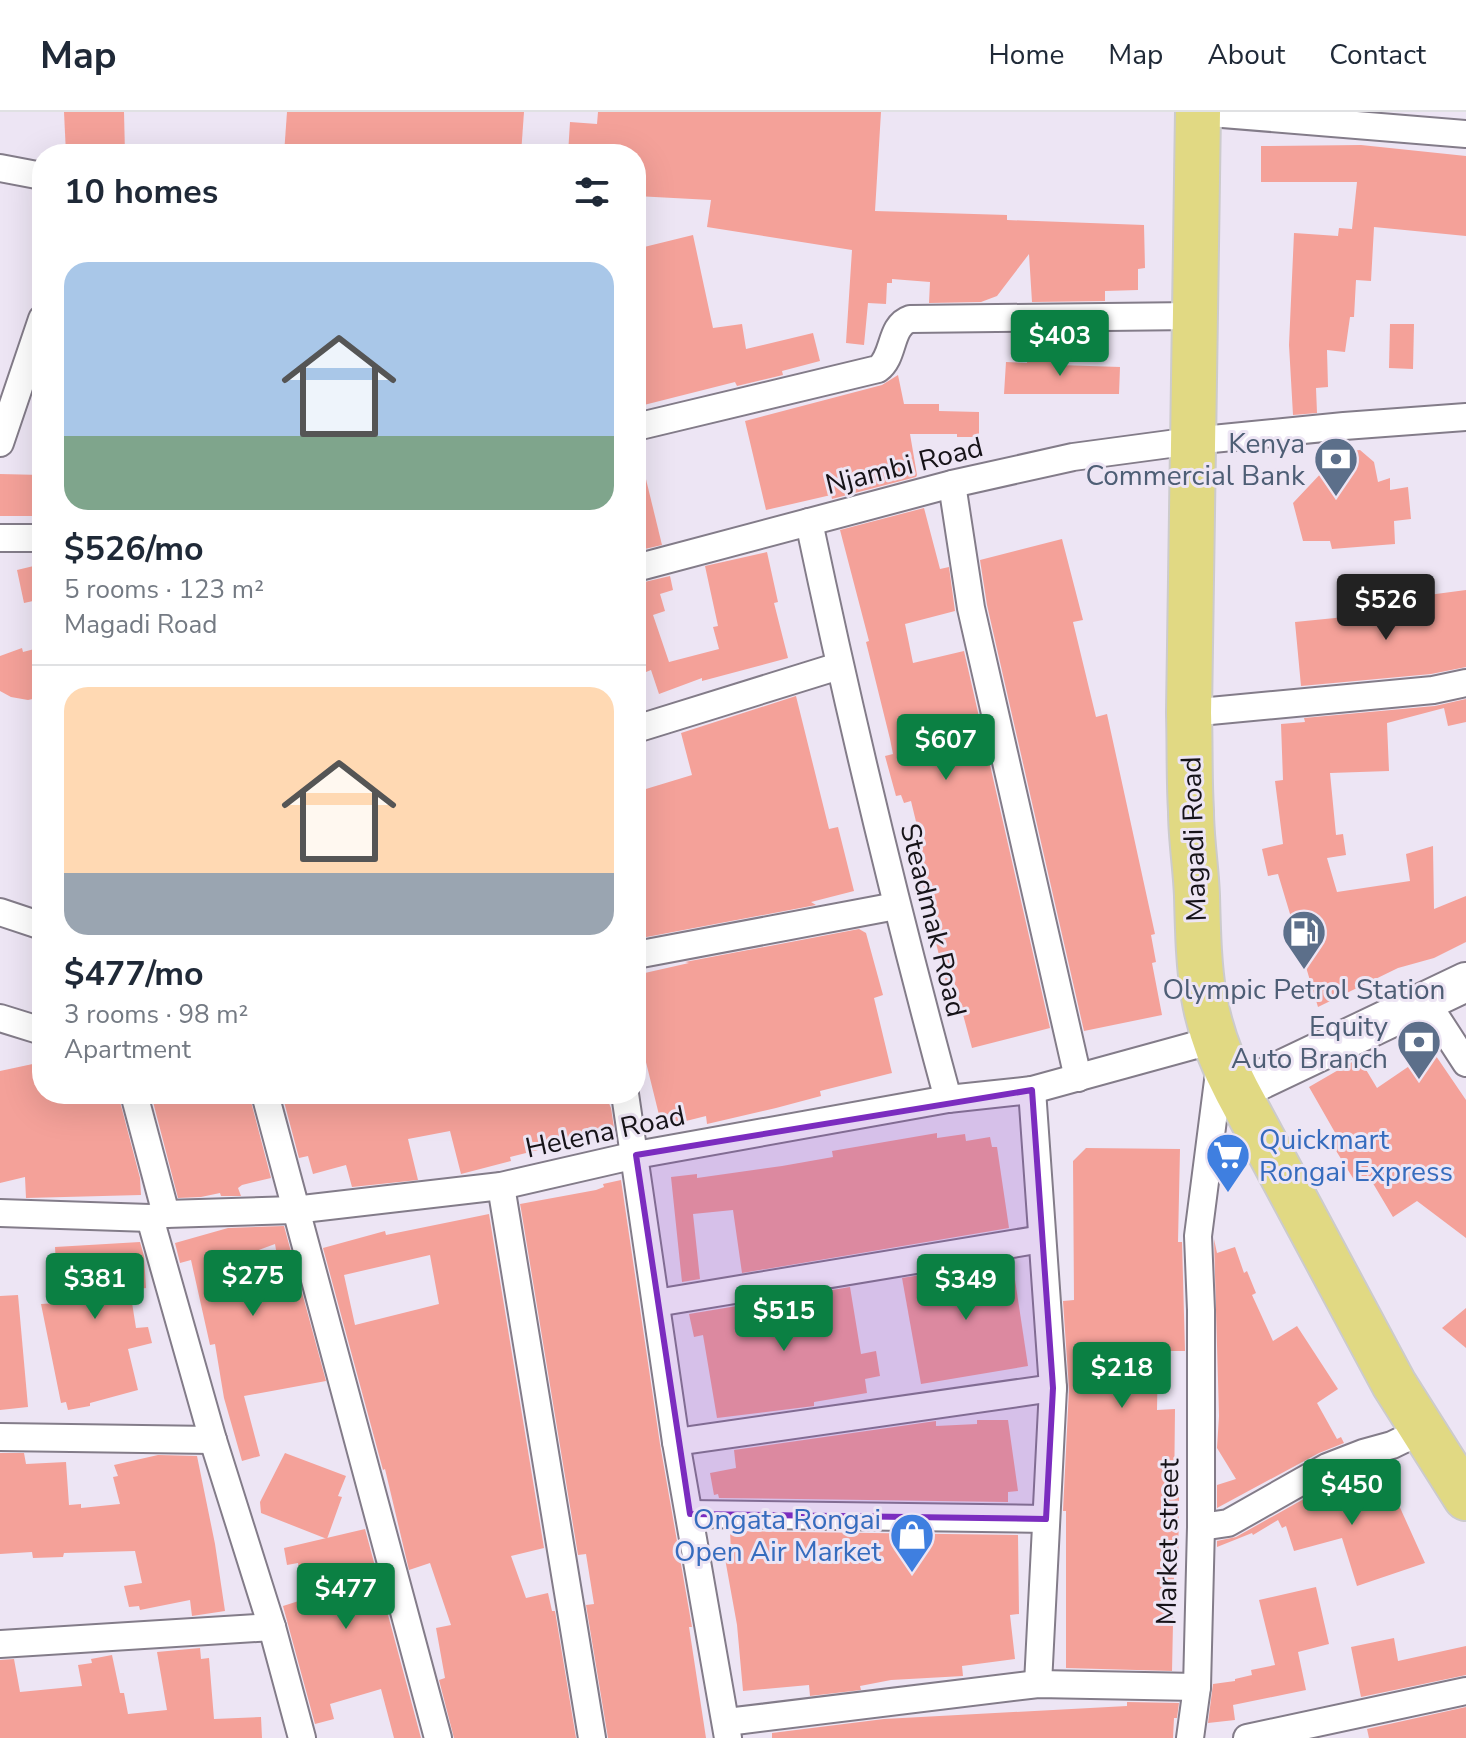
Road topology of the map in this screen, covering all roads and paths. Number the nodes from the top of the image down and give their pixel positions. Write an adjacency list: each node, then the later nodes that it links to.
1 (1198, 112): 2 (street); 6 (highway, Magadi Road)
2 (1364, 118): 3 (street)
3 (1466, 134)
4 (0, 168): 5 (street)
5 (32, 174)
6 (1194, 316): 10 (street); 11 (highway, Magadi Road)
7 (32, 344): 8 (street)
8 (6, 410): 12 (street)
9 (1466, 417): 11 (street, Njambi Road)
10 (646, 425)
11 (1192, 441): 13 (street, Njambi Road); 20 (highway, Magadi Road)
12 (0, 443)
13 (952, 484): 14 (street, Njambi Road); 32 (street)
14 (809, 522): 17 (street, Njambi Road); 18 (street, Steadmak Road)
15 (0, 538): 16 (street)
16 (32, 538)
17 (646, 565)
18 (839, 666): 21 (street); 22 (street, Steadmak Road)
19 (1466, 683): 20 (street)
20 (1189, 713): 31 (highway, Magadi Road)
21 (646, 726)
22 (896, 906): 25 (street); 34 (street, Steadmak Road)
23 (0, 912): 24 (street)
24 (32, 923)
25 (646, 953)
26 (1466, 982): 27 (street)
27 (1427, 1003): 30 (street); 31 (street)
28 (0, 1018): 29 (street)
29 (32, 1028)
30 (1466, 1063)
31 (1224, 1064): 32 (street, Helena Road); 46 (highway, Magadi Road); 53 (street, Market street)
32 (1078, 1078): 33 (street, Helena Road)
33 (1032, 1090): 34 (street, Helena Road); 43 (street)
34 (948, 1099): 38 (street, Helena Road)
35 (136, 1104): 42 (street)
36 (268, 1104): 40 (street)
37 (627, 1104): 38 (street)
38 (636, 1155): 39 (street, Helena Road); 44 (street)
39 (501, 1186): 40 (street, Helena Road); 62 (street)
40 (294, 1210): 42 (street, Helena Road); 61 (street)
41 (0, 1213): 42 (street, Helena Road)
42 (158, 1216): 48 (street)
43 (1042, 1239): 44 (street); 45 (street)
44 (656, 1303): 49 (street)
45 (1053, 1388): 49 (street); 52 (street)
46 (1423, 1430): 50 (highway, Magadi Road); 53 (street)
47 (0, 1437): 48 (street)
48 (213, 1440): 54 (street)
49 (676, 1442): 51 (street)
50 (1466, 1498)
51 (690, 1514): 52 (street); 59 (street)
52 (1046, 1519): 56 (street)
53 (1201, 1527): 57 (street, Market street)
54 (272, 1627): 55 (street); 60 (street)
55 (0, 1644)
56 (1038, 1684): 57 (street); 59 (street)
57 (1197, 1687): 63 (street, Market street)
58 (1466, 1691): 64 (street)
59 (728, 1730)
60 (302, 1738)
61 (438, 1738)
62 (592, 1738)
63 (1190, 1738)
64 (1247, 1738)

